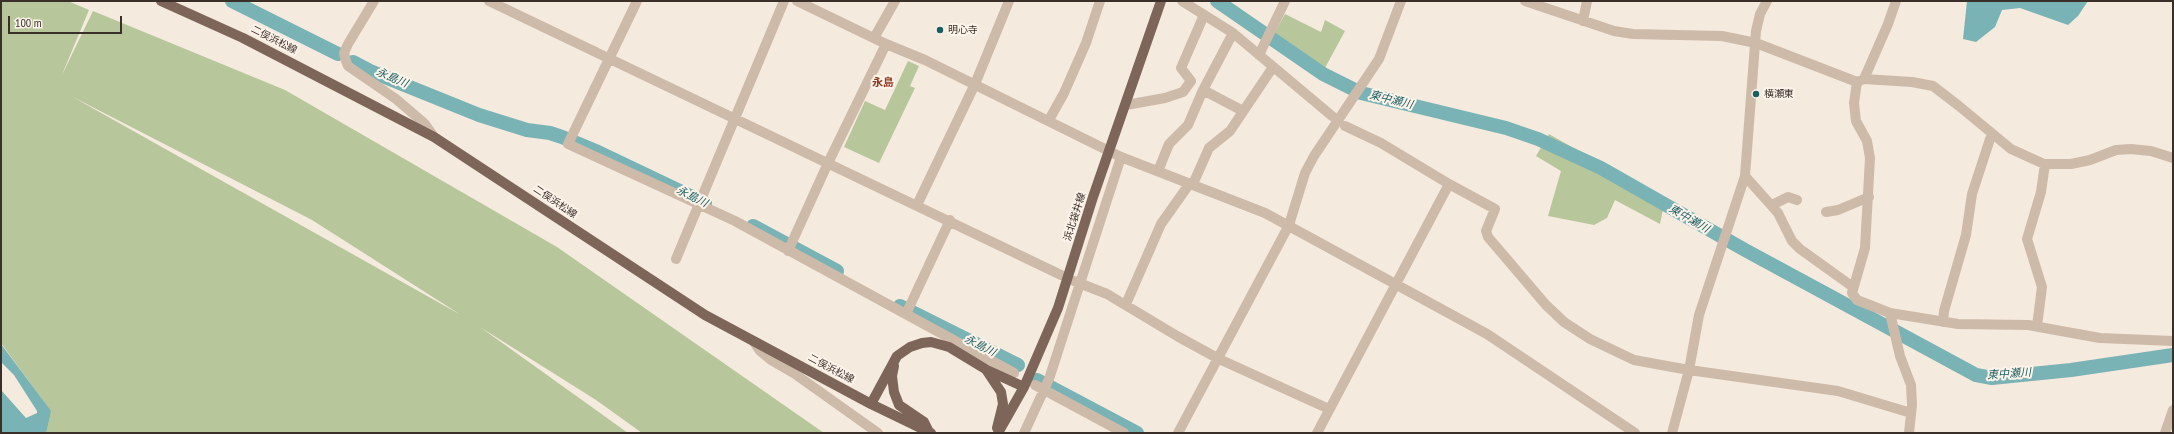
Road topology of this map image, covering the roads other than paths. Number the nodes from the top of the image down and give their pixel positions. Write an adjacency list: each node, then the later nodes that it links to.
1 (162, 1): 37 (main road, 二俣浜松線)
2 (374, 1): 37 (street)
3 (489, 1): 25 (street)
4 (636, 1): 25 (street)
5 (784, 1): 33 (street)
6 (797, 1): 21 (street)
7 (896, 1): 21 (street)
8 (1009, 1): 28 (street)
9 (1100, 1): 34 (street)
10 (1161, 1): 30 (main road, 浜北袋井線)
11 (1182, 1): 18 (street)
12 (1285, 1): 24 (street)
13 (1401, 1): 54 (street)
14 (1525, 1): 19 (street)
15 (1587, 1): 19 (street)
16 (1767, 1): 22 (street)
17 (1896, 1): 27 (street)
18 (1204, 15): 20 (street); 30 (street)
19 (1583, 21): 22 (street)
20 (1233, 33): 24 (street); 29 (street)
21 (874, 38): 23 (street)
22 (1756, 43): 27 (street); 44 (street)
23 (886, 44): 28 (street); 41 (street)
24 (1259, 55): 26 (street)
25 (609, 58): 33 (street); 49 (street)
26 (1273, 67): 31 (street); 32 (street)
27 (1861, 81): 36 (street); 47 (street)
28 (975, 84): 34 (street); 50 (street)
29 (1203, 90): 31 (street); 43 (street)
30 (1126, 105): 38 (main road, 浜北袋井線)
31 (1243, 111): 45 (street)
32 (1332, 116)
33 (735, 119): 41 (street); 49 (street)
34 (1049, 120): 38 (street)
35 (1345, 126): 46 (street)
36 (1993, 135): 42 (street); 64 (street)
37 (434, 137): 67 (main road, 二俣浜松線)
38 (1110, 151): 39 (street); 73 (main road, 浜北袋井線)
39 (1121, 157): 43 (street); 58 (street)
40 (2173, 158): 42 (street)
41 (828, 163): 50 (street); 55 (street)
42 (2045, 164): 65 (street)
43 (1158, 171): 45 (street)
44 (1745, 176): 51 (street); 71 (street)
45 (1192, 184): 54 (street); 61 (street)
46 (1449, 184): 59 (street); 71 (street)
47 (1869, 197): 52 (street); 60 (street)
48 (1797, 200): 51 (street)
49 (700, 203): 55 (street); 56 (street)
50 (917, 205): 53 (street)
51 (1772, 205): 60 (street)
52 (1826, 212)
53 (950, 220): 57 (street); 62 (street)
54 (1289, 226): 59 (street); 69 (street)
55 (789, 248): 62 (street)
56 (676, 260)
57 (1060, 274)
58 (1077, 282): 61 (street); 74 (street)
59 (1397, 285): 76 (street); 87 (street)
60 (1853, 287): 63 (street)
61 (1126, 304): 69 (street)
62 (907, 312): 72 (street)
63 (1890, 313): 64 (street); 78 (street)
64 (1943, 322): 65 (street)
65 (2037, 326): 66 (street)
66 (2173, 341)
67 (754, 342): 75 (main road, 二俣浜松線); 79 (street)
68 (897, 356): 70 (main road); 75 (main road); 80 (main road)
69 (1220, 359): 76 (street); 85 (street)
70 (987, 370): 73 (main road); 81 (main road)
71 (1689, 370): 78 (street); 88 (street)
72 (1014, 373)
73 (1024, 387): 82 (main road, 浜北袋井線)
74 (1041, 388): 83 (street); 84 (street)
75 (871, 404): 80 (main road, 二俣浜松線)
76 (1329, 409): 86 (street)
77 (2173, 410): 90 (street)
78 (1911, 413): 89 (street)
79 (878, 433)
80 (930, 433)
81 (994, 433)
82 (998, 433)
83 (1024, 433)
84 (1124, 433)
85 (1178, 433)
86 (1317, 433)
87 (1635, 433)
88 (1672, 433)
89 (1909, 433)
90 (2165, 433)

